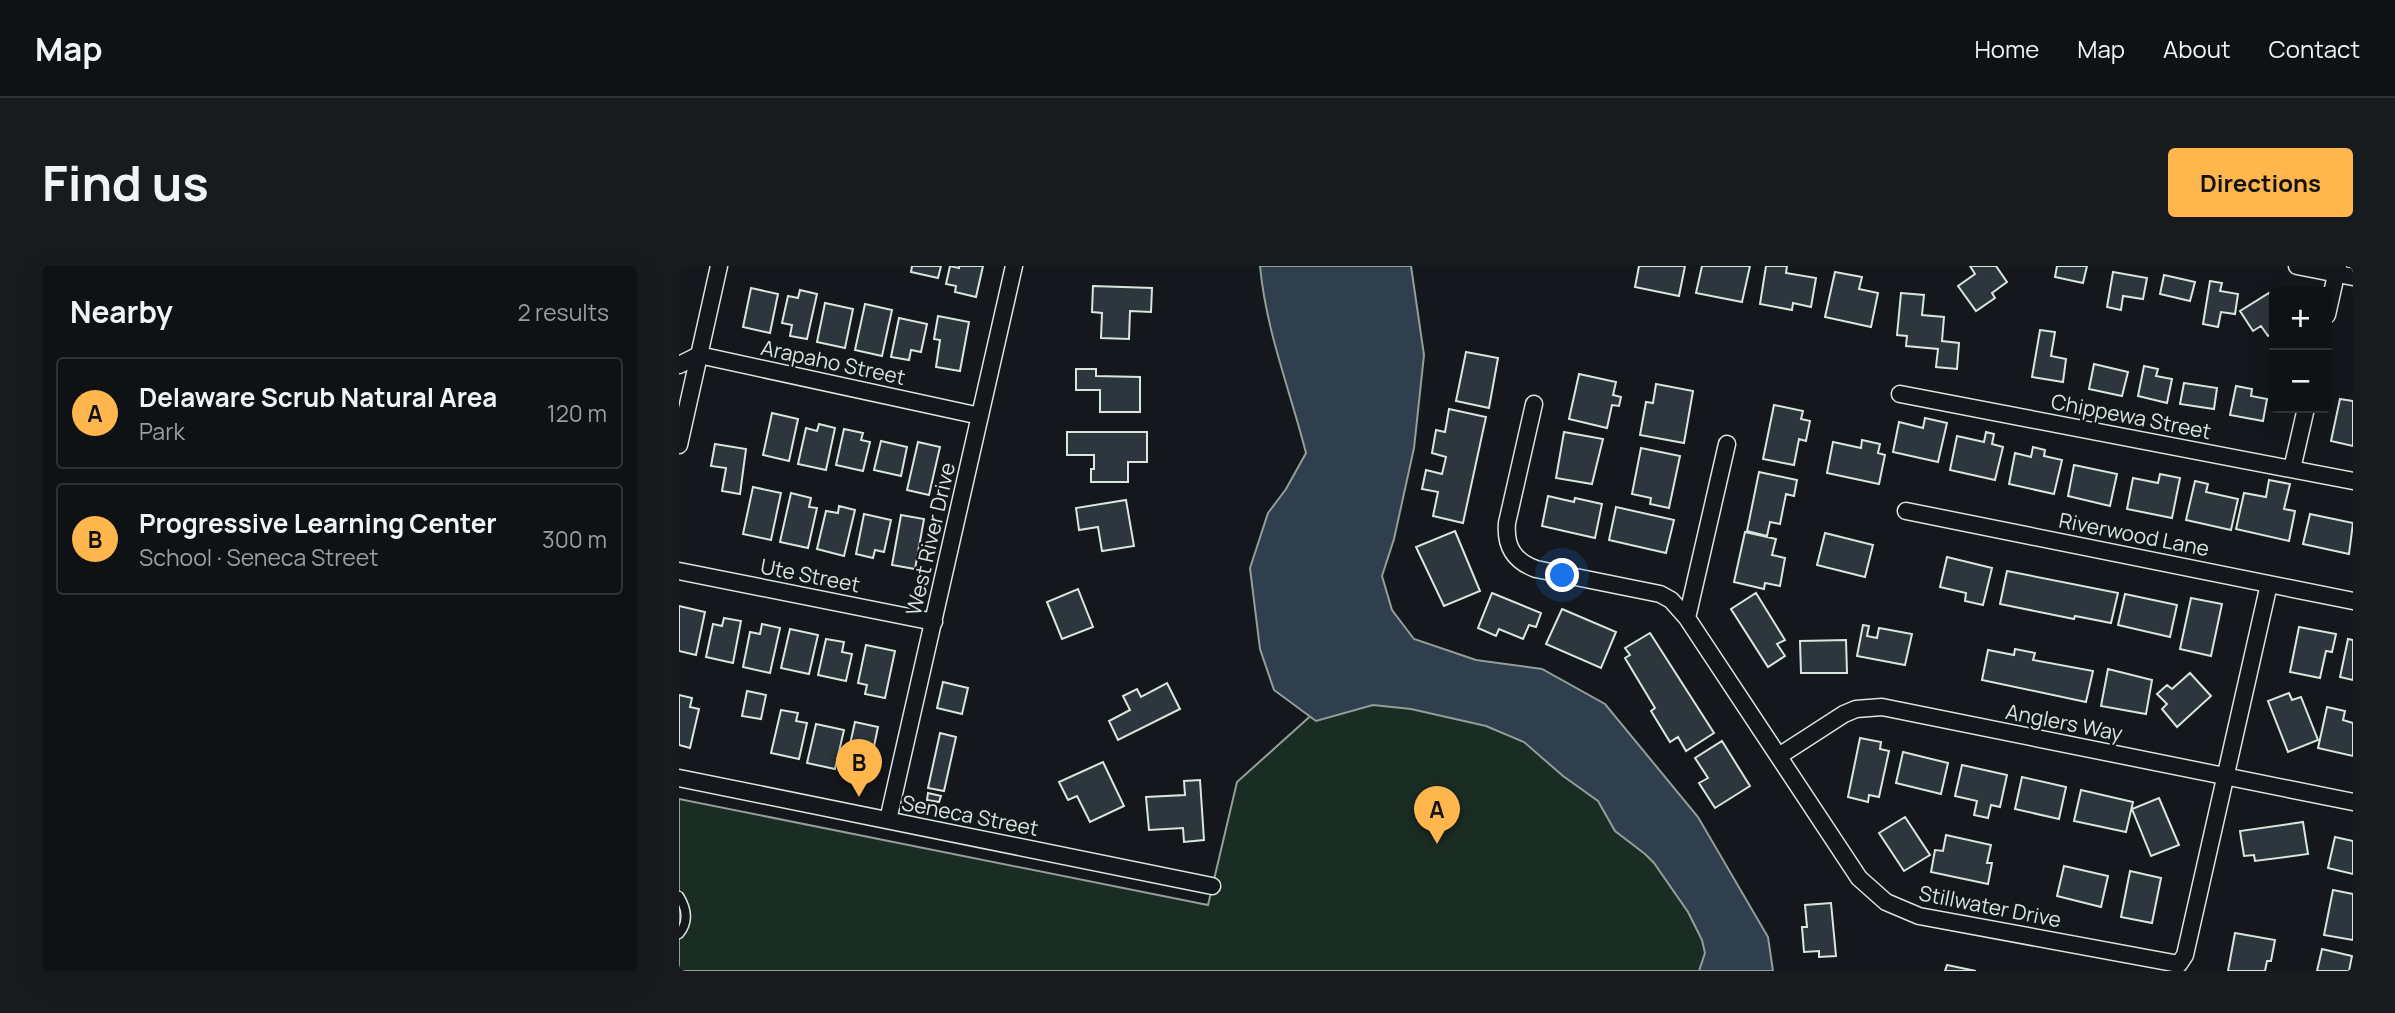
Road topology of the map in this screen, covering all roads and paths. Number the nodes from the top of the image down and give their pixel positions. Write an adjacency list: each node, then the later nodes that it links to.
1 (719, 266): 7 (street)
2 (1014, 266): 12 (street, West River Drive)
3 (2297, 266): 4 (street)
4 (2337, 270): 5 (street); 6 (street)
5 (2353, 277)
6 (2332, 292)
7 (699, 355): 8 (street); 12 (street, Arapaho Street); 14 (street)
8 (679, 365)
9 (1900, 394): 15 (street, Chippewa Street)
10 (1534, 404): 21 (street, Stillwater Drive)
11 (2305, 413): 15 (street)
12 (980, 416): 22 (street, West River Drive)
13 (1727, 444): 21 (street)
14 (679, 445)
15 (2292, 469): 16 (street, Chippewa Street)
16 (2353, 481)
17 (1906, 510): 19 (street, Riverwood Lane)
18 (679, 571): 22 (street, Ute Street)
19 (2269, 584): 20 (street, Riverwood Lane); 24 (street, Stillwater Drive)
20 (2353, 601)
21 (1688, 618): 23 (street, Stillwater Drive)
22 (934, 622): 27 (street, West River Drive)
23 (1779, 756): 24 (street, Anglers Way); 24 (street, Stillwater Drive)
24 (2226, 776): 26 (street, Anglers Way)
25 (679, 778): 27 (street, Seneca Street)
26 (2353, 802)
27 (888, 820): 28 (street, Seneca Street)
28 (1212, 886)
29 (679, 896): 30 (lane)
30 (679, 934)

